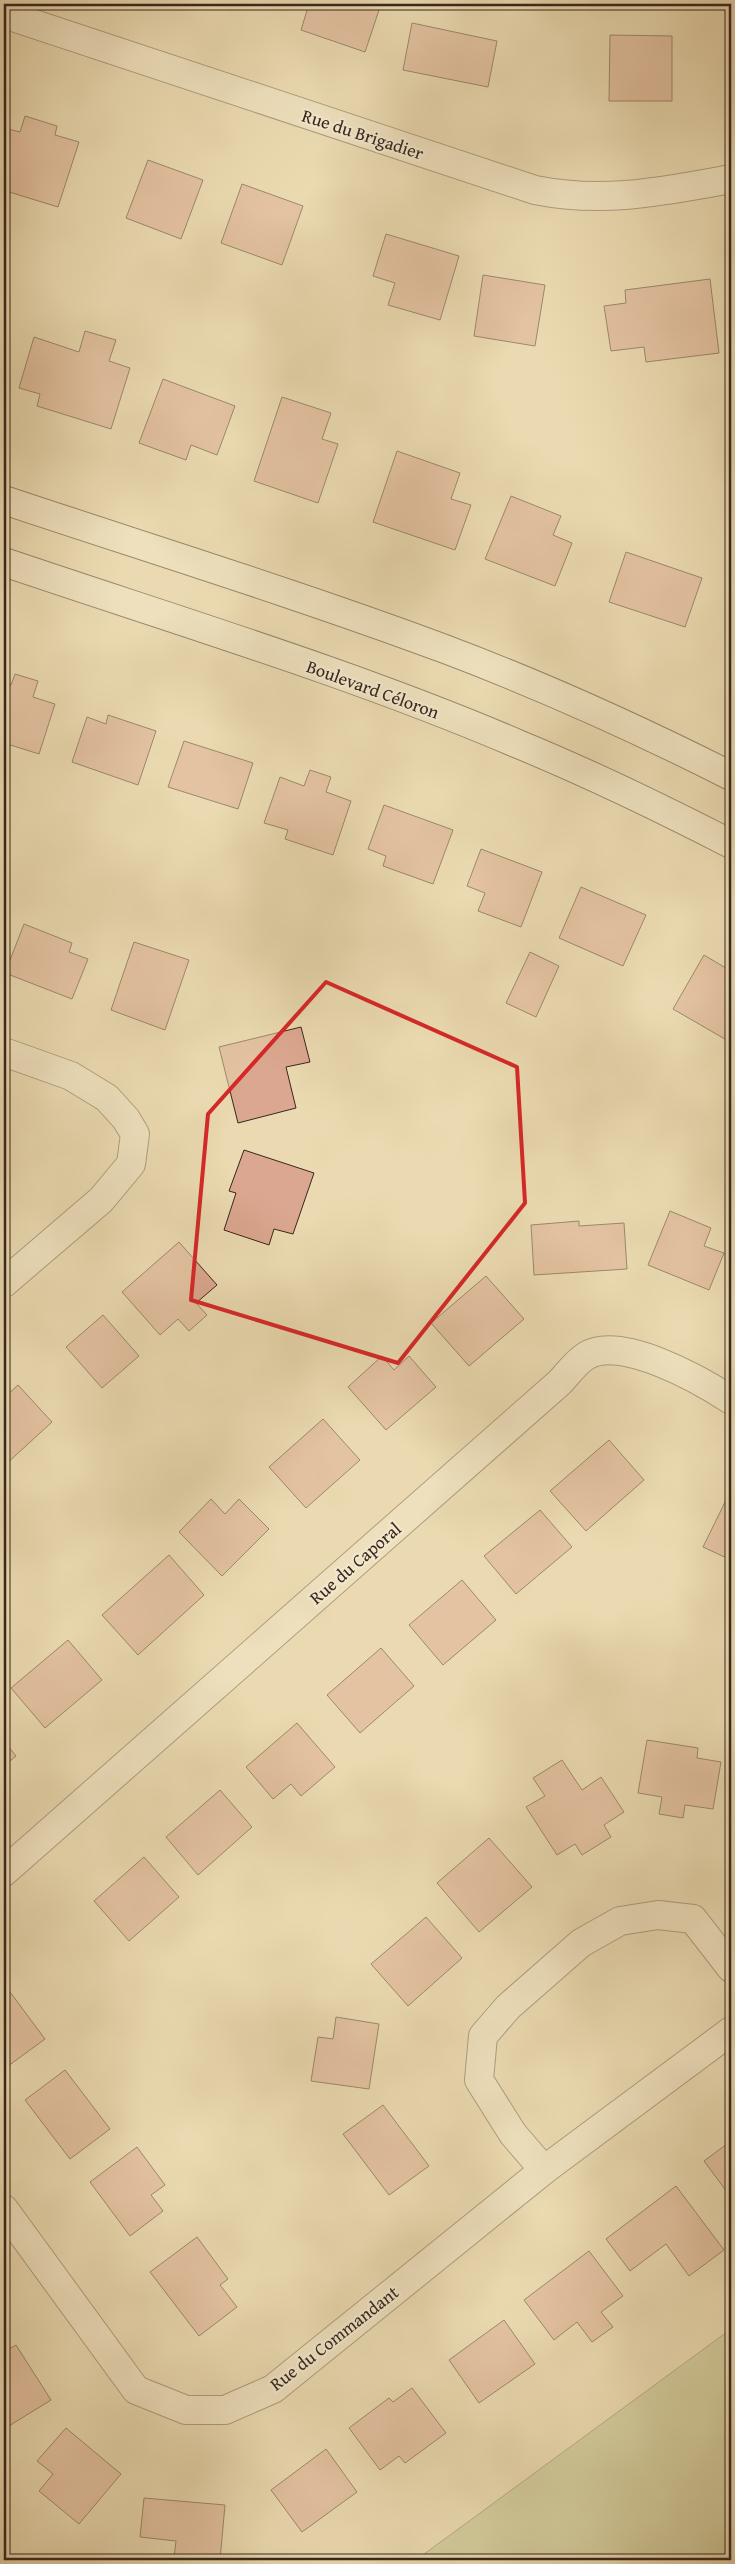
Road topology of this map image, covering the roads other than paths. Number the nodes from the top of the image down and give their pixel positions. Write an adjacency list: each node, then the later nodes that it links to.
1 (4, 14): 2 (street, Rue du Brigadier)
2 (731, 179)
3 (4, 500): 5 (street)
4 (4, 562): 6 (street, Boulevard Céloron)
5 (731, 776)
6 (731, 844)
7 (4, 1052): 8 (street)
8 (4, 1283)
9 (731, 1400): 10 (street, Rue du Caporal)
10 (4, 1872)
11 (731, 1968): 13 (street)
12 (731, 2032): 13 (street, Rue du Commandant)
13 (544, 2170): 14 (street, Rue du Commandant)
14 (4, 2209)

